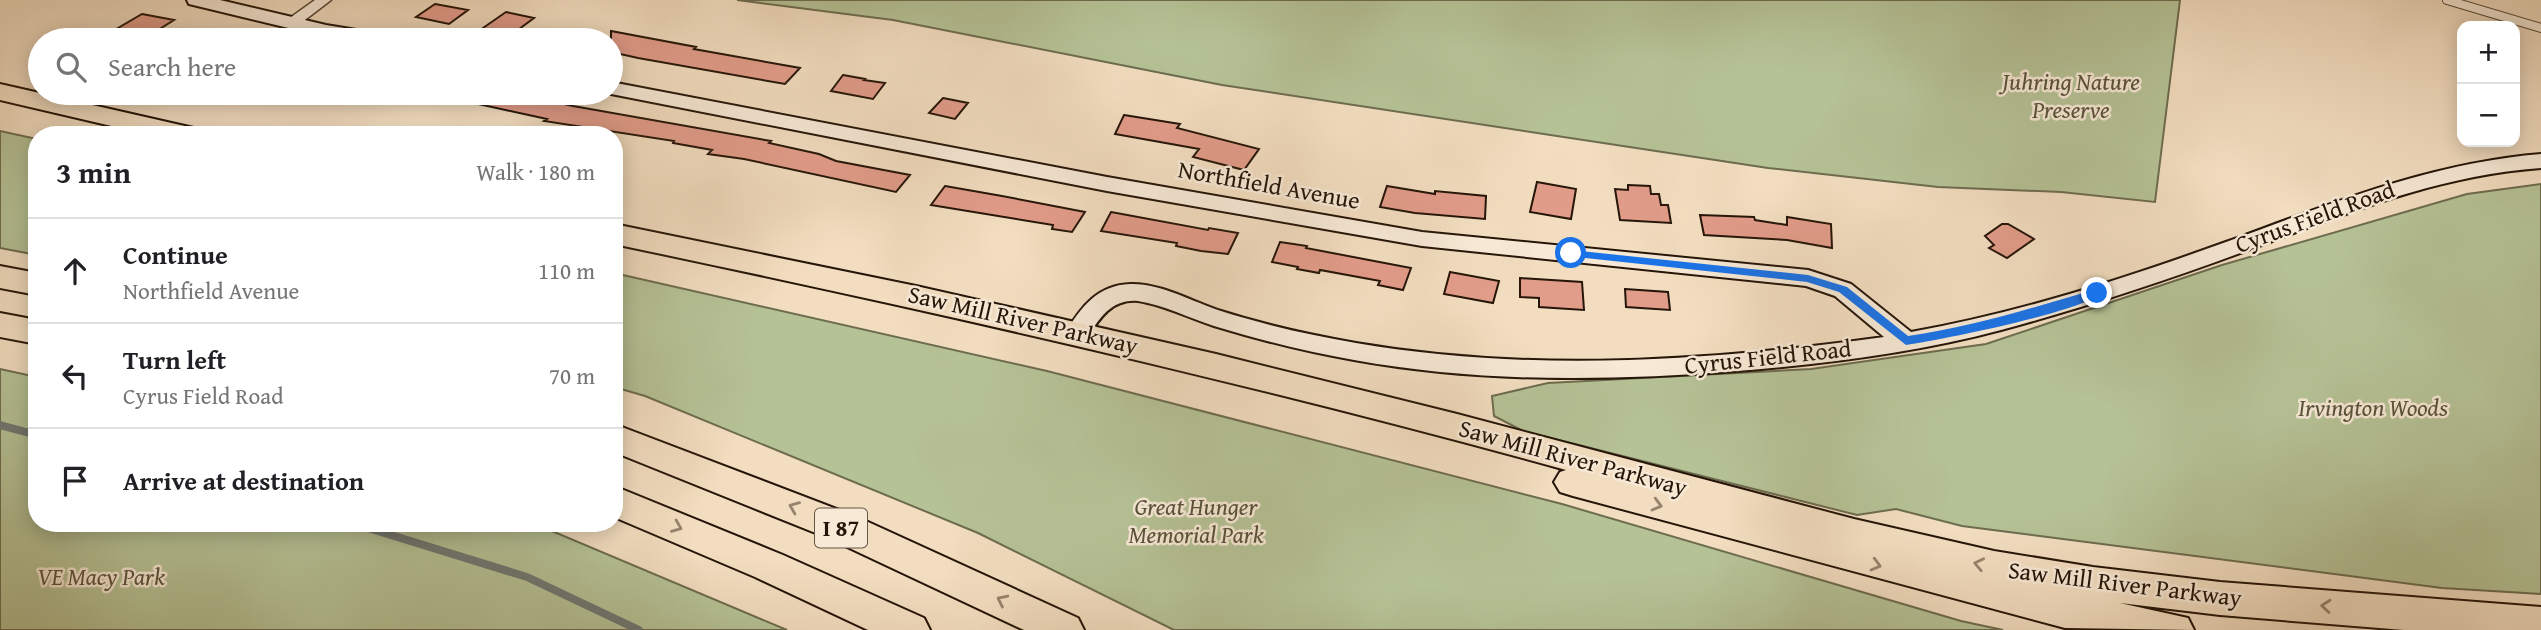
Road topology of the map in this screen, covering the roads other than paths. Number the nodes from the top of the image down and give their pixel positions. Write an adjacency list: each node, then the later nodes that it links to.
1 (196, 0): 4 (street)
2 (324, 0): 4 (street)
3 (2447, 0): 6 (lane)
4 (292, 23): 5 (street)
5 (318, 28)
6 (2541, 28)
7 (623, 90): 22 (street, Northfield Avenue)
8 (0, 92): 9 (highway)
9 (28, 98)
10 (57, 105): 13 (highway)
11 (0, 108): 12 (highway)
12 (74, 126)
13 (149, 126)
14 (2541, 161): 22 (street, Cyrus Field Road)
15 (623, 236): 21 (highway, Saw Mill River Parkway)
16 (623, 255): 28 (highway, Saw Mill River Parkway, one-way to 28)
17 (0, 277): 18 (highway)
18 (28, 282)
19 (0, 325): 20 (highway)
20 (28, 330)
21 (1078, 332): 22 (street, Cyrus Field Road); 25 (highway, Saw Mill River Parkway, one-way to 21)
22 (1906, 341)
23 (623, 441): 27 (highway, I 87, one-way to 23)
24 (623, 505): 26 (highway, I 87, one-way to 26)
25 (2541, 624)
26 (909, 630)
27 (1063, 630)
28 (2173, 630)

